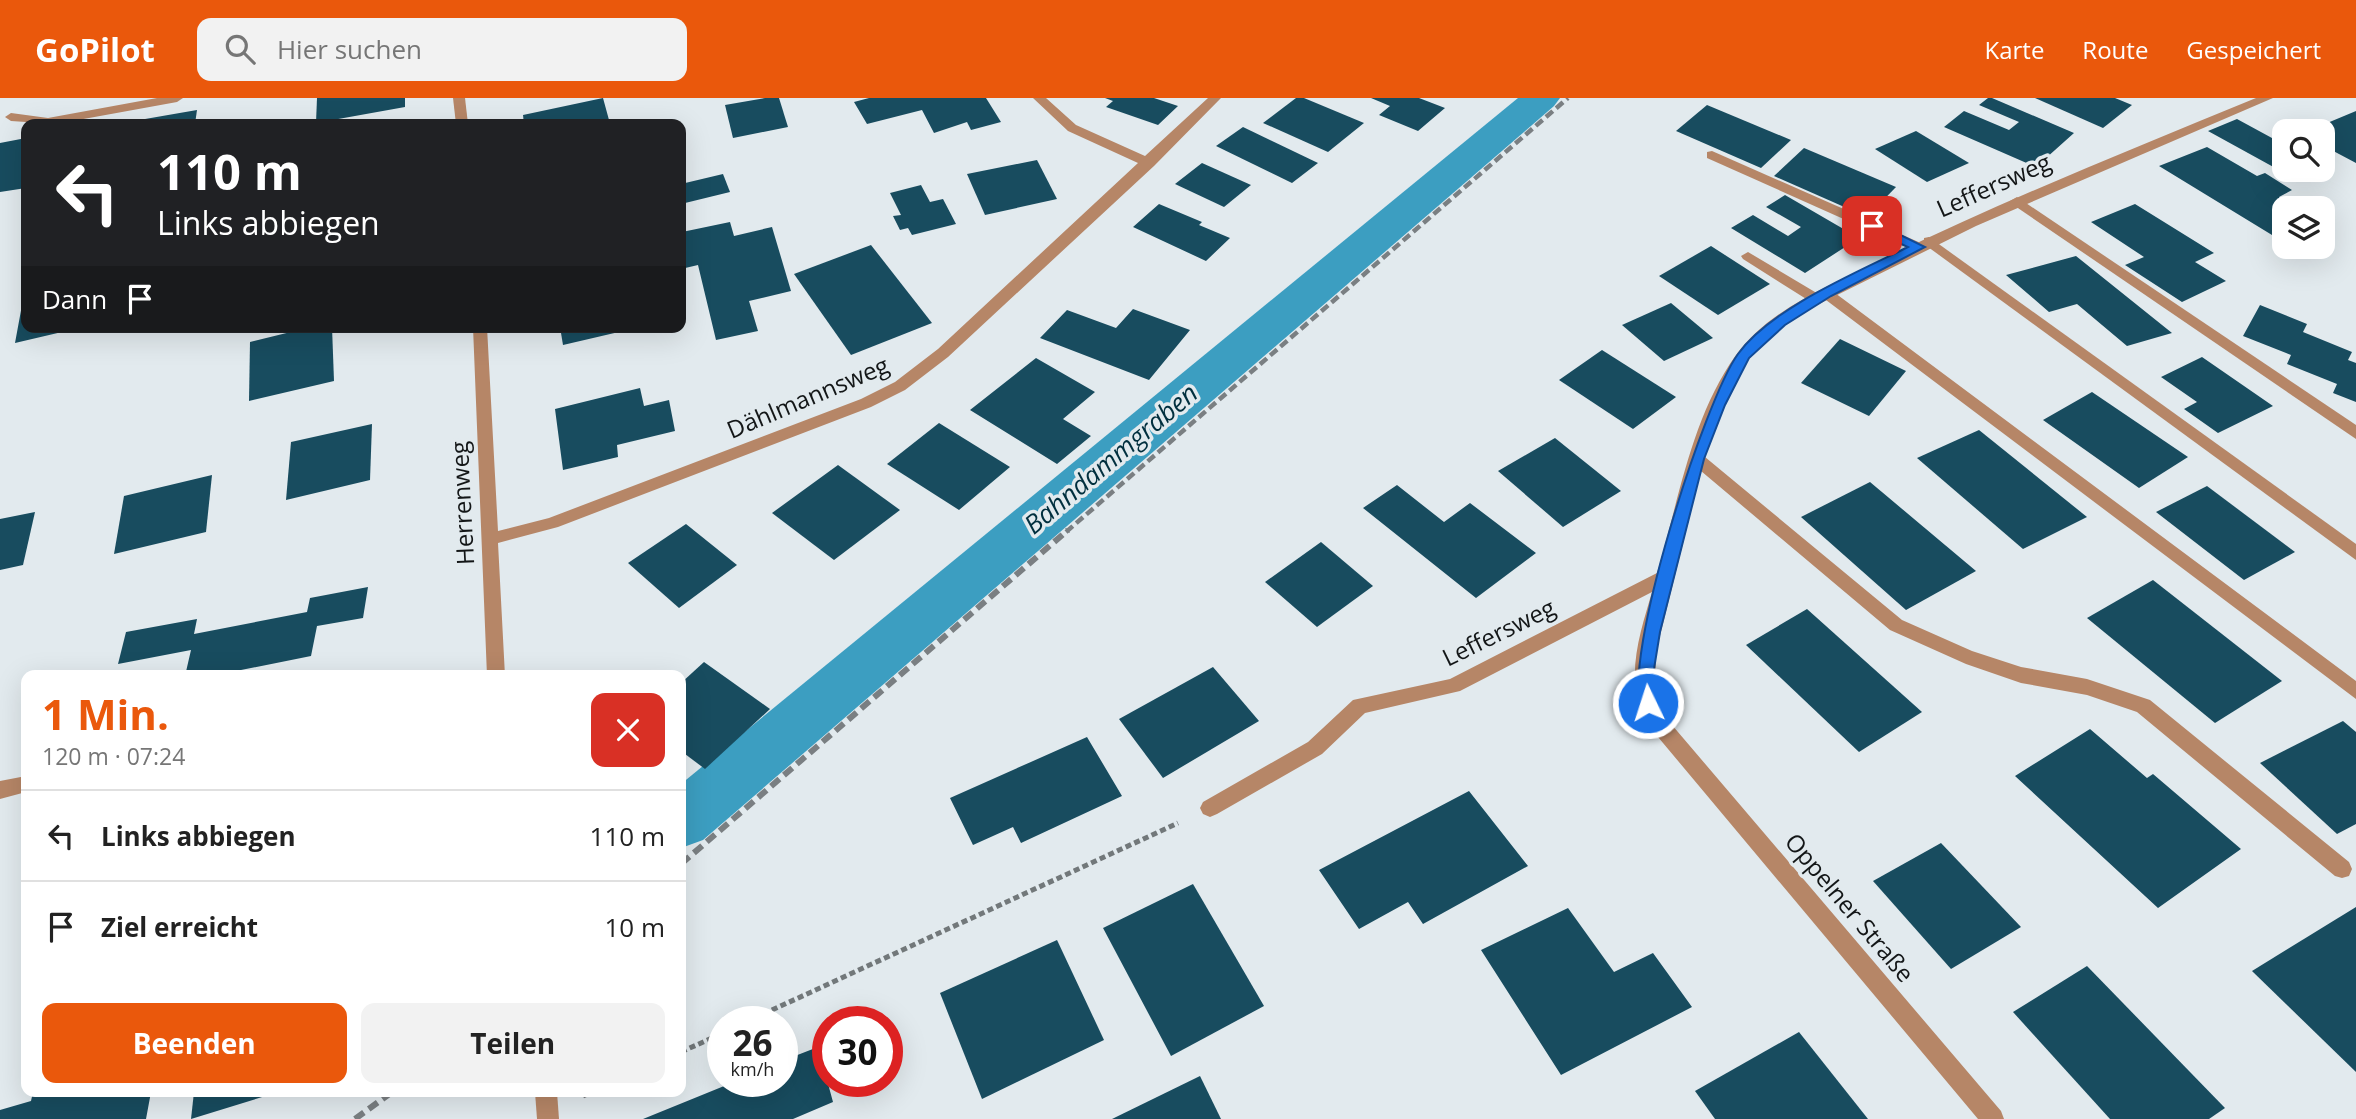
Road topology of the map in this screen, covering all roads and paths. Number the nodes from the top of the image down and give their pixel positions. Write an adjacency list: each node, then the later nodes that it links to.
1 (177, 98): 8 (street)
2 (459, 98): 9 (street)
3 (1040, 98): 11 (street)
4 (1215, 98): 11 (street, Dählmannsweg)
5 (2267, 98): 12 (street, Leffersweg)
6 (11, 117): 7 (street)
7 (26, 119)
8 (64, 119)
9 (461, 119)
10 (1712, 155): 13 (street)
11 (1149, 163): 19 (street, Dählmannsweg)
12 (2017, 201): 13 (street, Leffersweg); 17 (street)
13 (1924, 244): 15 (street, Leffersweg); 20 (street)
14 (1748, 256): 15 (street)
15 (1821, 296): 18 (street, Leffersweg); 23 (street)
16 (480, 333): 19 (street, Herrenweg)
17 (2356, 433)
18 (1697, 459): 21 (street, Leffersweg); 28 (street)
19 (491, 538): 22 (street, Herrenweg)
20 (2356, 553)
21 (1665, 577): 24 (street, Leffersweg); 27 (street, Leffersweg)
22 (495, 670)
23 (2356, 691)
24 (1665, 730): 34 (street, Oppelner Straße)
25 (21, 785): 26 (street)
26 (0, 790)
27 (1210, 808): 29 (path)
28 (2342, 869)
29 (781, 1006)
30 (707, 1040): 31 (path)
31 (686, 1050)
32 (546, 1097): 33 (street)
33 (548, 1119)
34 (1993, 1119)

